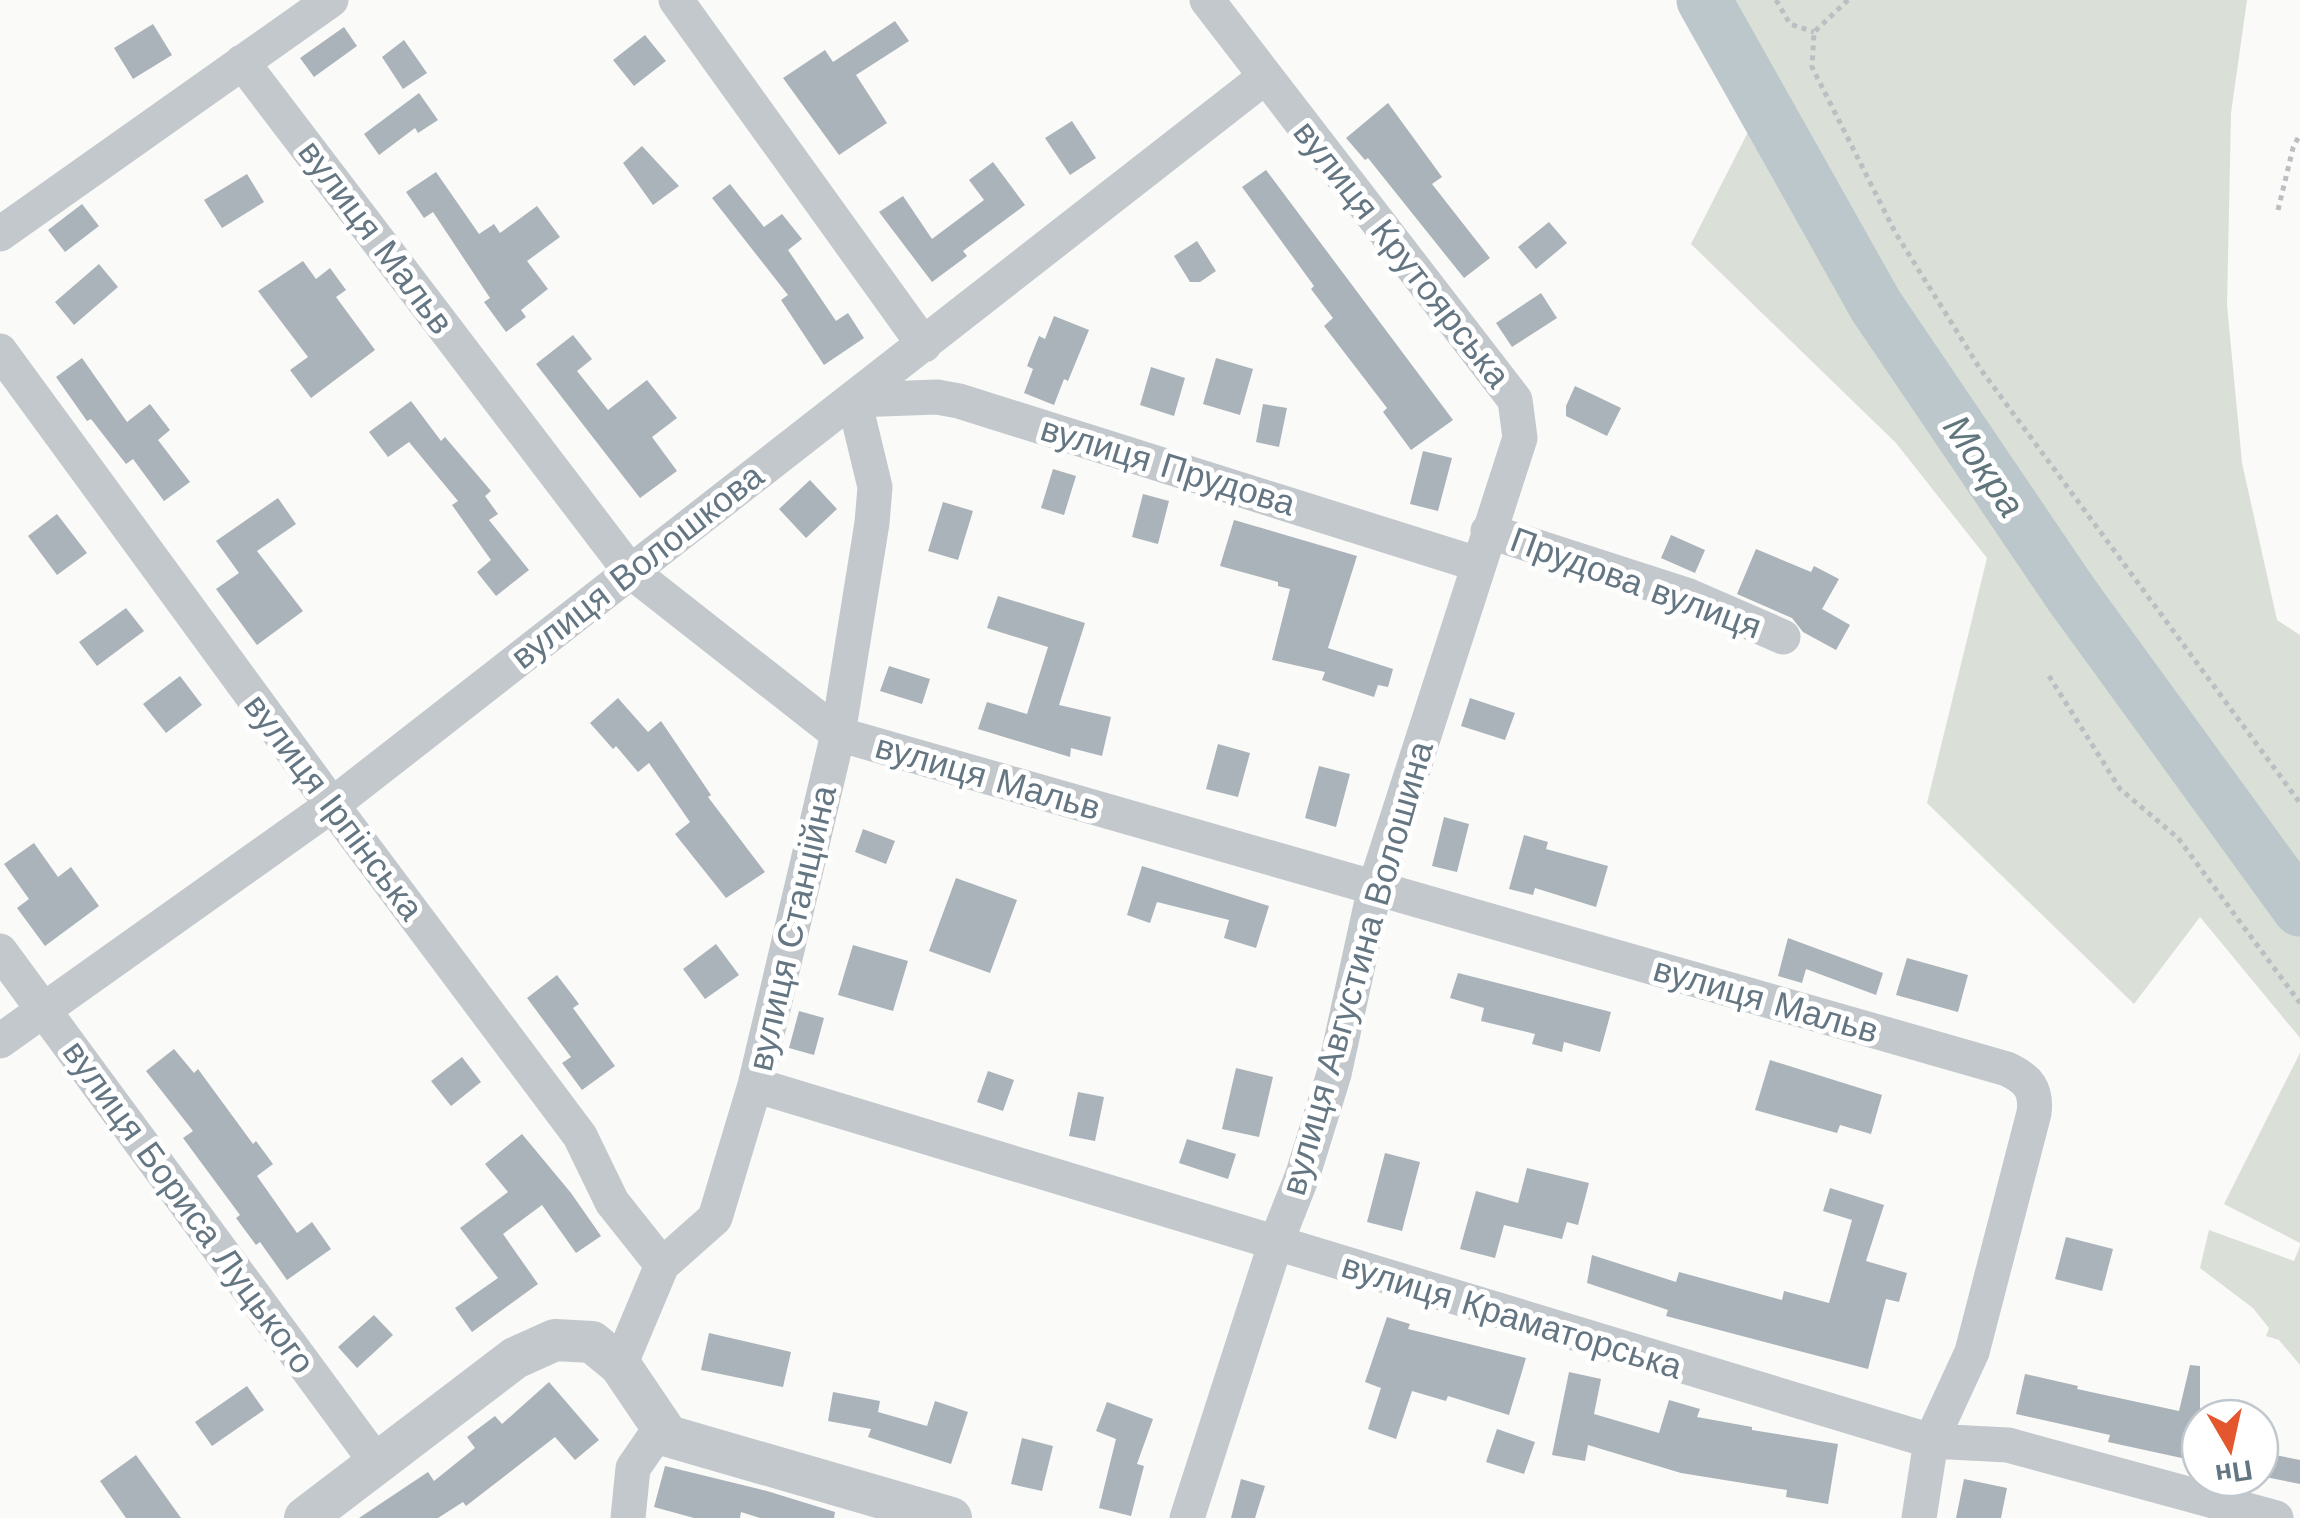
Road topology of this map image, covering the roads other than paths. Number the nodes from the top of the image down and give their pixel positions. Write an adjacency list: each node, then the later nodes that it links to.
1 (331, 0): 4 (street)
2 (676, 0): 7 (street)
3 (1206, 0): 5 (street, вулиця Крутоярська)
4 (242, 62): 6 (street); 11 (street, вулиця Мальв)
5 (1265, 77): 7 (street, вулиця Волошкова); 10 (street, вулиця Крутоярська)
6 (0, 234)
7 (924, 345): 9 (street, вулиця Волошкова)
8 (0, 352): 14 (street, вулиця Ірпінська)
9 (854, 400): 10 (street, вулиця Прудова); 11 (street, вулиця Волошкова); 13 (street, вулиця Станційна)
10 (1483, 547): 12 (street, Прудова вулиця); 15 (street, вулиця Августина Волошина)
11 (630, 570): 13 (street, вулиця Мальв); 14 (street, вулиця Волошкова)
12 (1783, 637)
13 (838, 734): 15 (street, вулиця Мальв); 19 (street, вулиця Станційна)
14 (332, 805): 17 (street, вулиця Волошкова); 21 (street, вулиця Ірпінська)
15 (1375, 887): 20 (street, вулиця Августина Волошина); 24 (street, вулиця Мальв)
16 (0, 951): 17 (street, вулиця Бориса Луцького)
17 (44, 1009): 18 (street, вулиця Волошкова); 25 (street, вулиця Бориса Луцького)
18 (0, 1041)
19 (755, 1086): 20 (street, вулиця Краматорська); 21 (street, вулиця Станційна)
20 (1275, 1245): 24 (street, вулиця Краматорська); 29 (street, вулиця Августина Волошина)
21 (662, 1264): 22 (street, вулиця Станційна)
22 (620, 1365): 23 (street); 25 (street)
23 (662, 1426): 27 (street); 28 (street)
24 (1931, 1441): 30 (street); 31 (street, вулиця Краматорська)
25 (376, 1463): 26 (street)
26 (305, 1518)
27 (628, 1518)
28 (951, 1518)
29 (1187, 1518)
30 (1919, 1518)
31 (2276, 1518)

